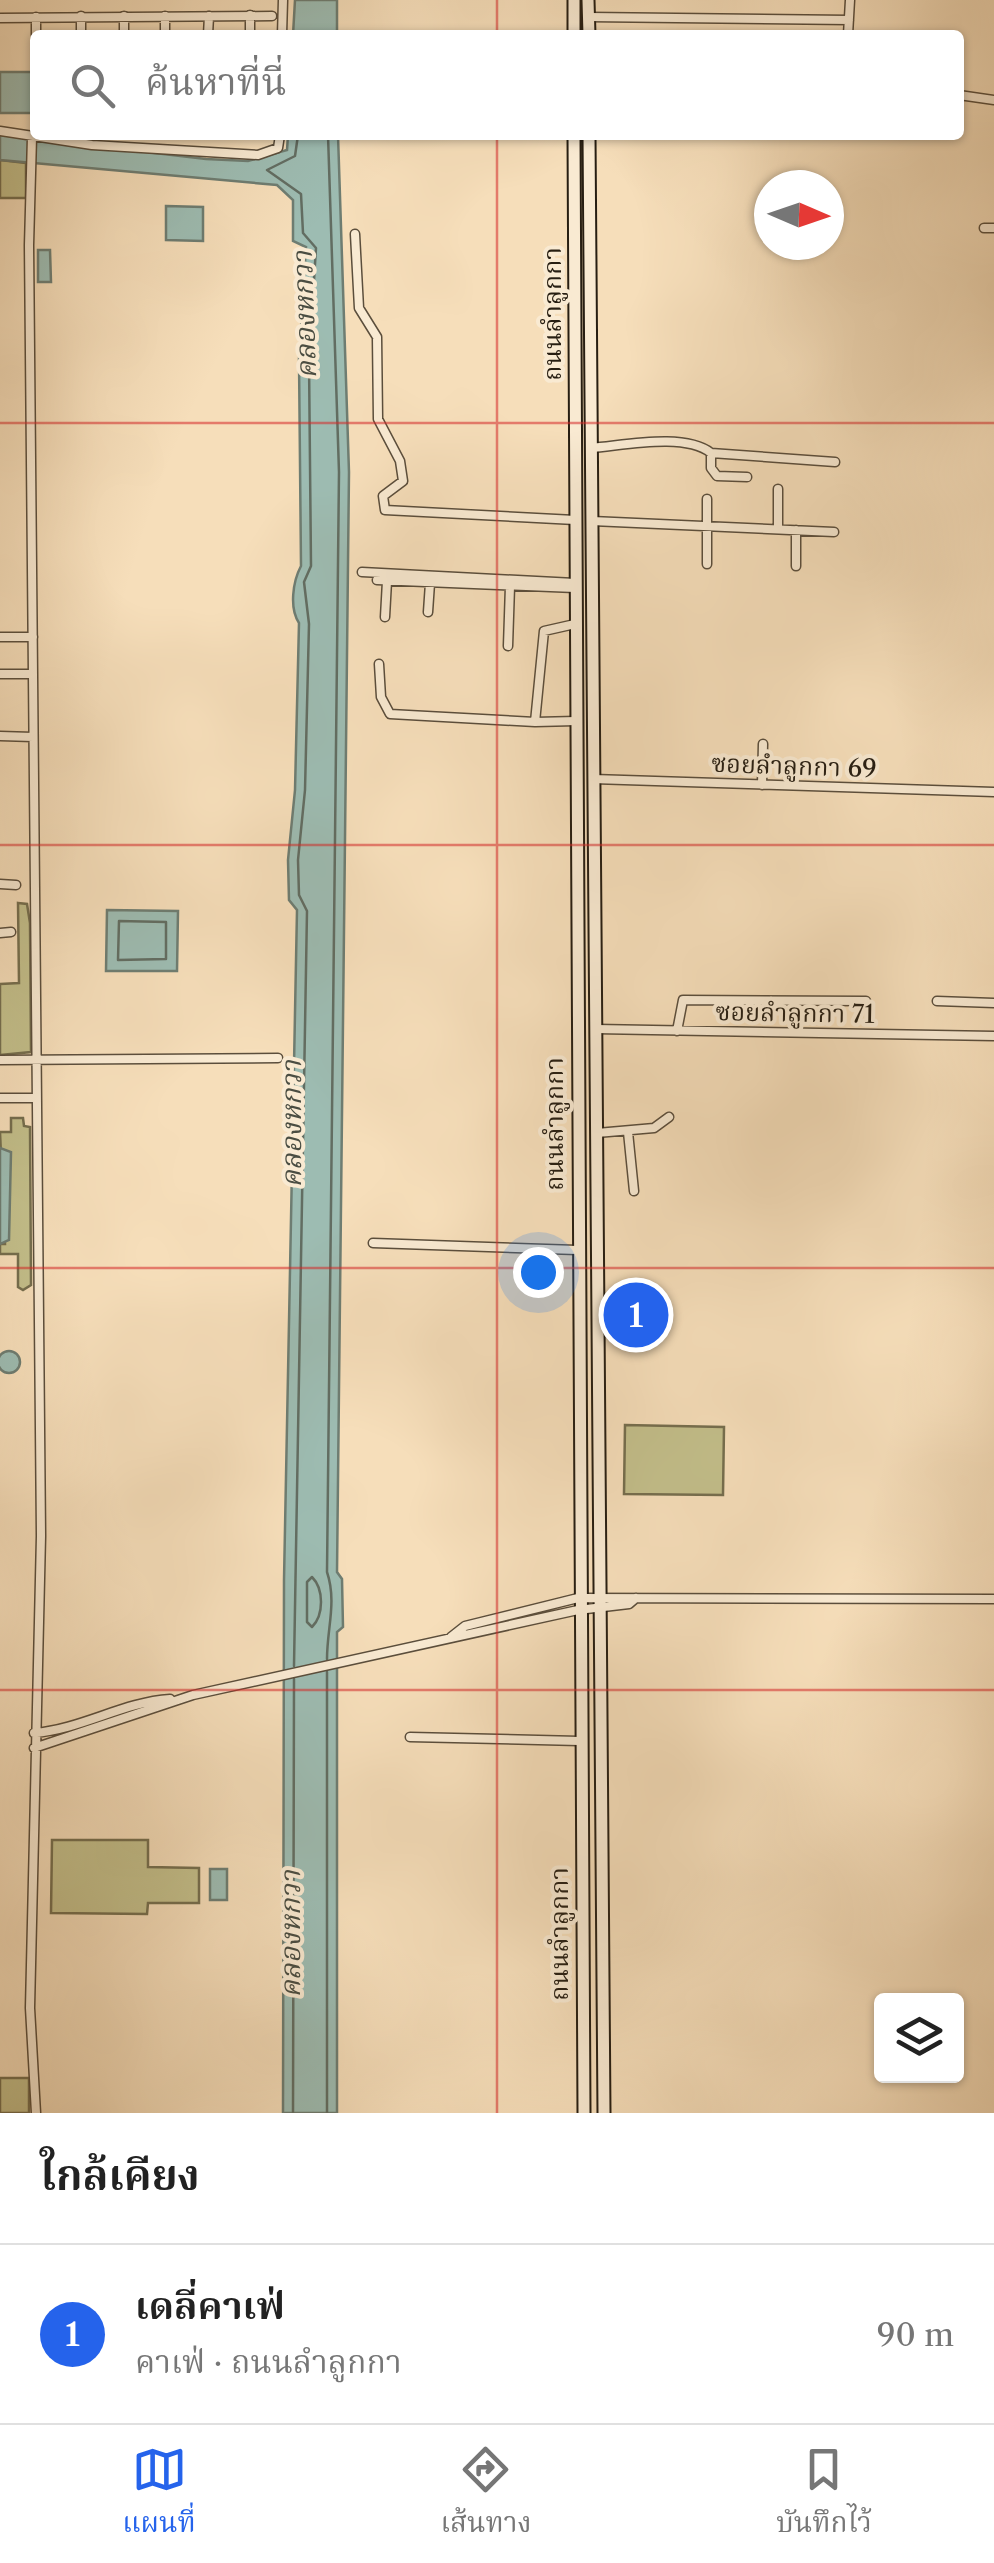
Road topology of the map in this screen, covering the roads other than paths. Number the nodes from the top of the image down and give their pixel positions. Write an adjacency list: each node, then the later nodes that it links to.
1 (283, 0): 21 (street)
2 (574, 0): 22 (main road)
3 (588, 0): 11 (main road)
4 (850, 0): 14 (street)
5 (81, 16): 6 (street); 12 (street); 16 (street)
6 (124, 16): 7 (street); 17 (street)
7 (165, 16): 8 (street); 18 (street)
8 (208, 16): 9 (street); 19 (street)
9 (250, 16): 10 (street); 20 (street)
10 (272, 16)
11 (588, 16): 14 (street); 23 (main road)
12 (36, 17): 13 (street); 15 (street)
13 (0, 18)
14 (849, 20): 24 (street)
15 (36, 30)
16 (82, 30)
17 (124, 30)
18 (166, 30)
19 (208, 30)
20 (250, 30)
21 (282, 30)
22 (574, 30)
23 (589, 30)
24 (848, 30)
25 (964, 95): 26 (street)
26 (994, 100)
27 (0, 131): 28 (street)
28 (30, 139)
29 (31, 140): 59 (street)
30 (40, 140): 31 (street)
31 (279, 140)
32 (574, 140): 41 (main road, ถนนลำลูกกา)
33 (589, 140): 35 (main road, ถนนลำลูกกา)
34 (356, 234): 41 (street)
35 (591, 448): 36 (street); 42 (main road, ถนนลำลูกกา)
36 (711, 453): 37 (street); 38 (street)
37 (835, 462)
38 (747, 477)
39 (778, 489): 44 (street)
40 (707, 500): 43 (street)
41 (575, 520): 53 (main road, ถนนลำลูกกา)
42 (592, 521): 43 (street); 65 (main road, ถนนลำลูกกา)
43 (707, 526): 44 (street); 47 (street)
44 (778, 529): 45 (street)
45 (796, 530): 46 (street); 48 (street)
46 (834, 532)
47 (706, 564)
48 (796, 566)
49 (362, 572): 53 (street)
50 (414, 582): 51 (street); 54 (street); 56 (street)
51 (430, 583): 52 (street); 55 (street)
52 (510, 586): 53 (street); 60 (street)
53 (575, 586): 57 (main road, ถนนลำลูกกา)
54 (414, 595)
55 (428, 612)
56 (385, 617)
57 (575, 624): 64 (main road, ถนนลำลูกกา); 67 (street)
58 (0, 636): 59 (street)
59 (33, 637): 63 (street)
60 (508, 646)
61 (378, 664): 67 (street)
62 (0, 674): 63 (street)
63 (33, 674): 69 (street)
64 (576, 676): 65 (main road); 66 (main road, ถนนลำลูกกา)
65 (592, 676): 71 (main road, ถนนลำลูกกา)
66 (576, 721): 67 (street); 94 (main road, ถนนลำลูกกา)
67 (535, 722)
68 (0, 736): 69 (street)
69 (33, 737): 86 (street)
70 (763, 744): 72 (street)
71 (593, 779): 72 (street, ซอยลำลูกกา 69); 81 (main road, ถนนลำลูกกา)
72 (762, 785): 73 (street, ซอยลำลูกกา 69)
73 (994, 792)
74 (0, 884): 75 (street)
75 (16, 884)
76 (11, 932): 77 (street)
77 (0, 933)
78 (866, 1001): 82 (street)
79 (936, 1001): 80 (street)
80 (994, 1003)
81 (596, 1029): 82 (street, ซอยลำลูกกา 71); 91 (main road, ถนนลำลูกกา)
82 (677, 1031): 83 (street, ซอยลำลูกกา 71)
83 (994, 1036)
84 (278, 1058): 86 (street)
85 (0, 1060): 86 (street)
86 (35, 1060): 88 (street)
87 (0, 1098): 88 (street)
88 (35, 1098): 104 (street)
89 (669, 1117): 90 (street)
90 (628, 1132): 91 (street); 92 (street)
91 (597, 1133): 96 (main road, ถนนลำลูกกา)
92 (634, 1191)
93 (373, 1243): 94 (street)
94 (577, 1250): 97 (main road, ถนนลำลูกกา)
95 (994, 1598): 96 (street)
96 (600, 1602): 97 (street); 110 (main road, ถนนลำลูกกา)
97 (578, 1604): 98 (street); 100 (street); 106 (main road, ถนนลำลูกกา)
98 (526, 1611): 99 (street); 100 (street)
99 (488, 1620): 101 (street); 102 (street)
100 (530, 1622): 101 (street)
101 (492, 1632): 102 (street)
102 (451, 1637): 103 (street)
103 (180, 1698): 104 (street); 107 (street)
104 (34, 1733): 107 (street)
105 (410, 1737): 106 (street)
106 (579, 1741): 109 (main road, ถนนลำลูกกา)
107 (34, 1748): 108 (street)
108 (36, 2113)
109 (584, 2113)
110 (604, 2113)

